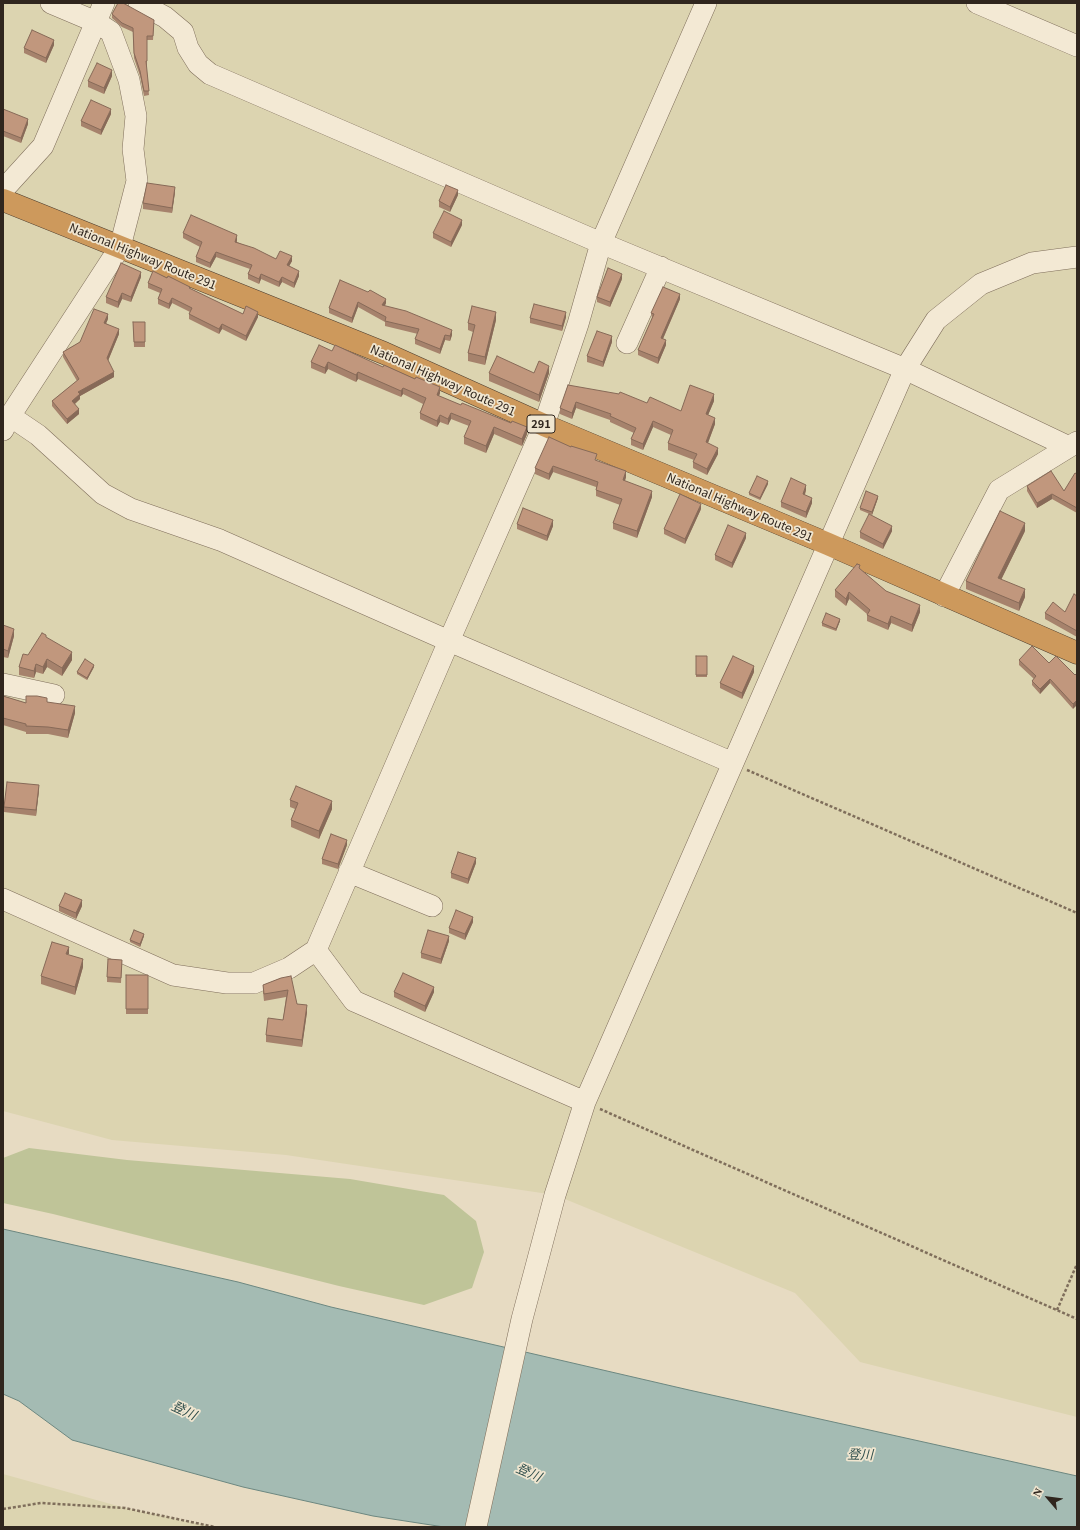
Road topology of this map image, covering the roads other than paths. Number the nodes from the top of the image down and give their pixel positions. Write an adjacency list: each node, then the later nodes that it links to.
1 (51, 3): 6 (street)
2 (104, 3): 6 (street)
3 (139, 3): 10 (street)
4 (706, 3): 10 (street)
5 (977, 3): 7 (street)
6 (96, 22): 8 (street); 11 (street)
7 (1077, 46)
8 (3, 190)
9 (3, 200): 11 (highway, National Highway Route 291 / 291)
10 (601, 243): 13 (street); 17 (street)
11 (120, 247): 16 (street); 17 (highway, National Highway Route 291 / 291)
12 (1077, 257): 15 (street)
13 (661, 267): 14 (street); 15 (street)
14 (627, 343)
15 (905, 369): 18 (street); 19 (street)
16 (7, 423): 21 (street)
17 (544, 425): 19 (highway, National Highway Route 291 / 291); 21 (street)
18 (1073, 445): 20 (street)
19 (828, 544): 20 (highway, National Highway Route 291 / 291); 25 (street)
20 (944, 596): 22 (highway, National Highway Route 291 / 291)
21 (449, 641): 25 (street); 26 (street)
22 (1077, 653)
23 (3, 684): 24 (street)
24 (54, 695)
25 (733, 763): 30 (street)
26 (349, 872): 28 (street); 29 (street)
27 (3, 899): 29 (street)
28 (432, 906)
29 (316, 950): 30 (street)
30 (585, 1102): 31 (street)
31 (476, 1527)

